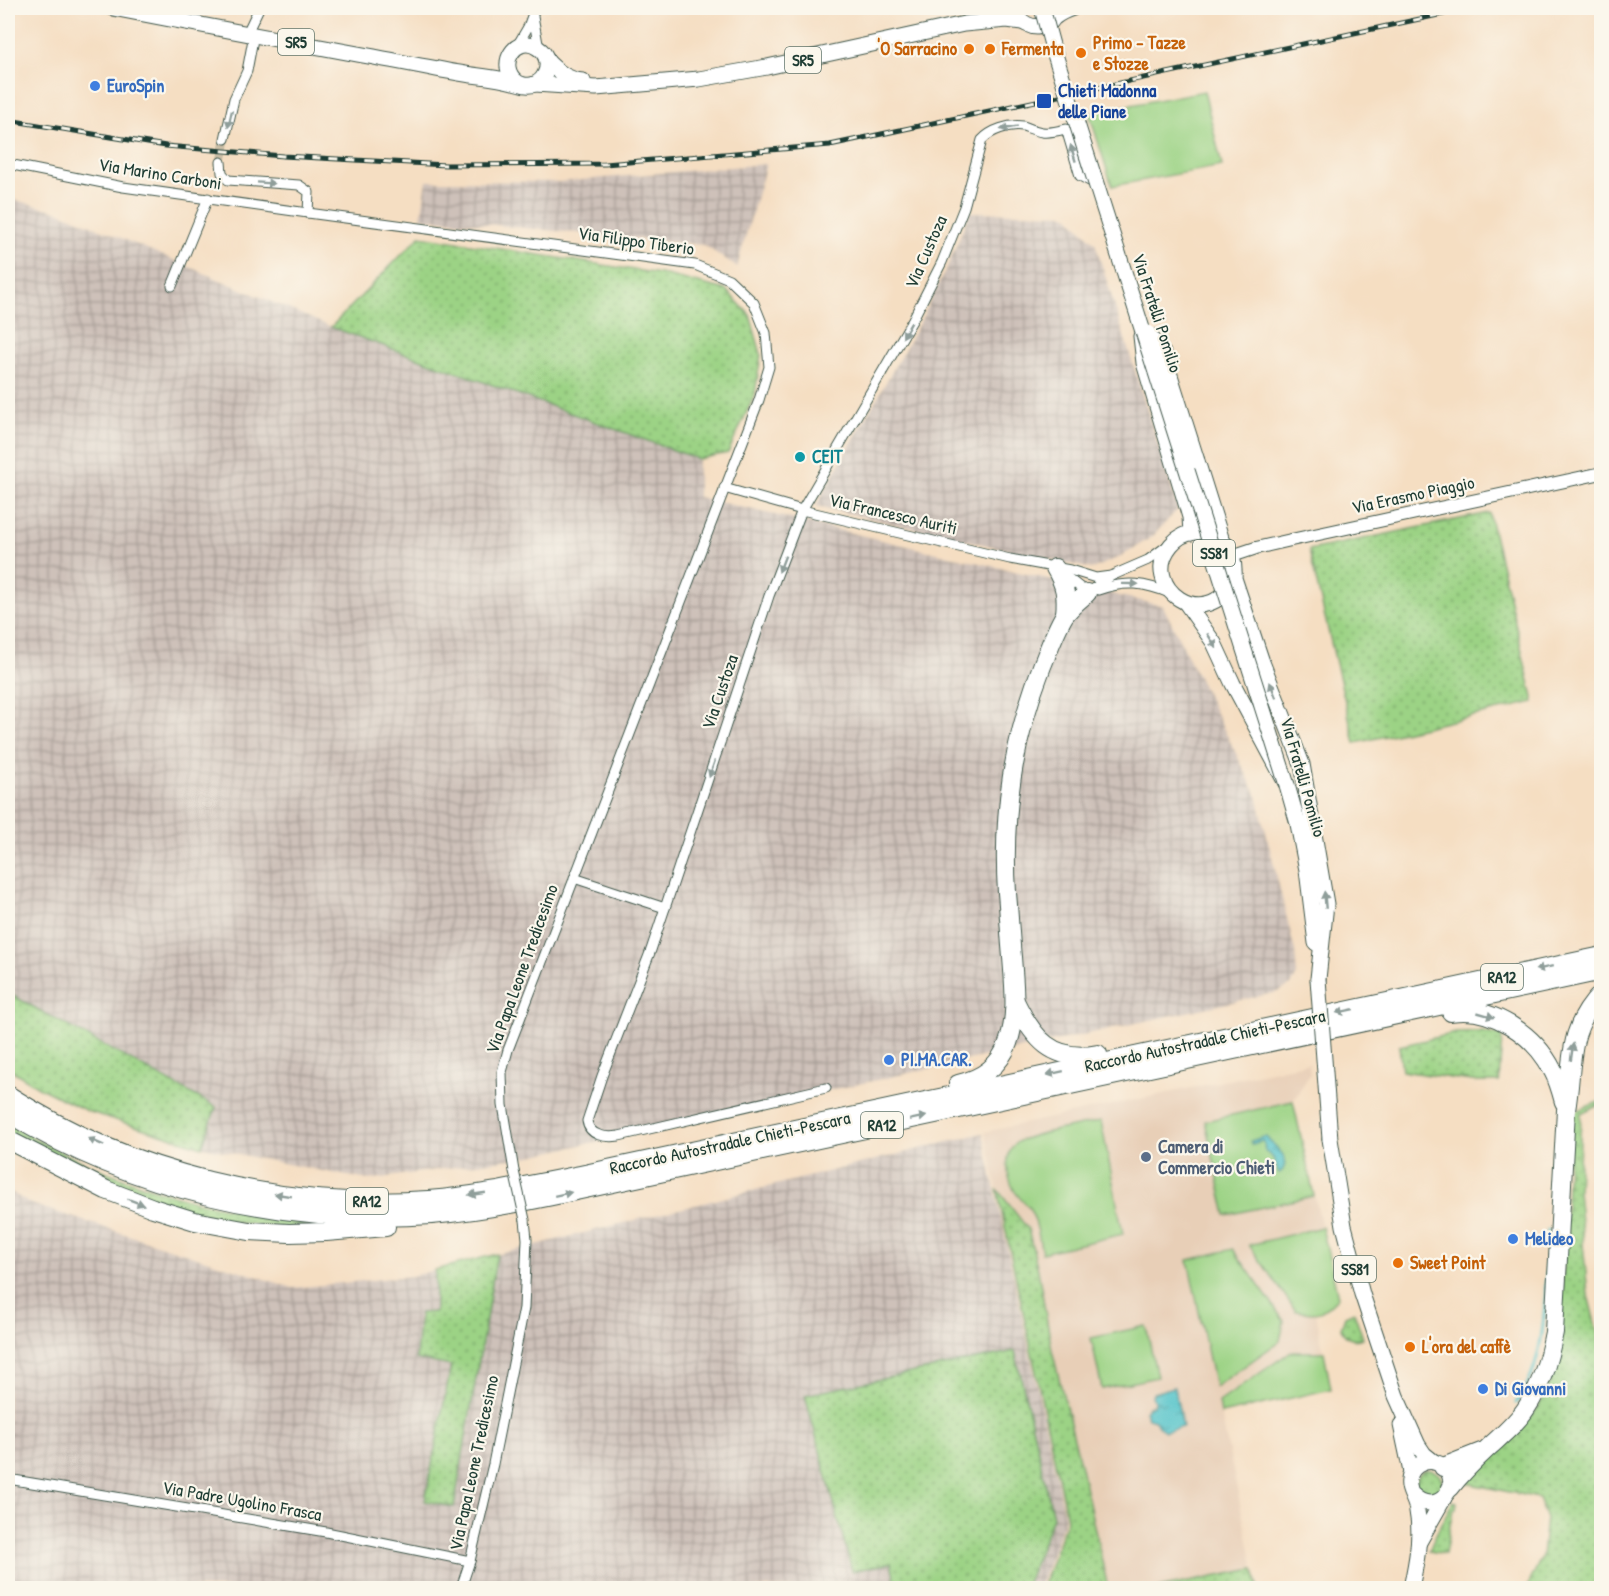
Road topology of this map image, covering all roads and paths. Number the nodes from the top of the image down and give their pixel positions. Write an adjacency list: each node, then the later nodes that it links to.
1 (113, 8): 11 (main road, SR5)
2 (259, 8): 11 (street)
3 (1001, 8): 10 (main road, SR5)
4 (1013, 8): 9 (main road)
5 (1042, 8): 25 (main road, Via Fratelli Pomilio / SS81, bridge)
6 (1073, 8): 8 (main road, SR5)
7 (534, 10): 12 (street); 13 (street)
8 (1057, 12): 9 (main road, SR5)
9 (1023, 22): 10 (main road, SR5)
10 (964, 24): 17 (main road, SR5)
11 (251, 34): 14 (main road, SR5); 19 (street, one-way to 19)
12 (511, 54): 13 (main road); 14 (main road); 15 (main road)
13 (543, 55): 16 (main road); 17 (main road, SR5)
14 (480, 75): 15 (main road, SR5)
15 (517, 82): 16 (main road, SR5)
16 (535, 84): 17 (main road, SR5)
17 (627, 84)
18 (1066, 129): 28 (street, Via Custoza, one-way to 28); 30 (street, Via Fratelli Pomilio, one-way to 18)
19 (225, 139)
20 (221, 162): 23 (street, one-way to 23)
21 (8, 164): 22 (street, Via Marino Carboni)
22 (208, 198): 23 (street, Via Marino Carboni); 24 (street)
23 (308, 213): 27 (street, Via Filippo Tiberio)
24 (172, 286)
25 (1140, 321): 29 (main road, bridge); 30 (main road, bridge); 39 (main road, Via Fratelli Pomilio / SS81, bridge)
26 (1602, 472): 32 (street, Via Erasmo Piaggio)
27 (724, 489): 28 (street, Via Francesco Auriti); 40 (street, Via Papa Leone Tredicesimo)
28 (802, 510): 33 (street, Via Francesco Auriti); 41 (street, Via Custoza, one-way to 41)
29 (1191, 533): 30 (main road); 31 (main road)
30 (1219, 538): 32 (main road)
31 (1175, 541): 34 (street); 37 (main road)
32 (1232, 555): 35 (main road)
33 (1055, 568): 34 (street, Via Francesco Auriti); 36 (street, Via Francesco Auriti); 38 (highway)
34 (1111, 576): 36 (street)
35 (1234, 578): 37 (main road); 44 (main road, one-way to 35)
36 (1087, 594): 37 (street, one-way to 37); 38 (highway)
37 (1179, 599): 39 (main road, one-way to 39, bridge)
38 (1065, 614): 46 (highway)
39 (1287, 785): 44 (main road, Via Fratelli Pomilio / SS81)
40 (573, 878): 41 (street); 64 (street, Via Papa Leone Tredicesimo, bridge)
41 (665, 908): 49 (street, Via Custoza)
42 (1602, 956): 48 (highway, Raccordo Autostradale Chieti-Pescara / RA12, one-way to 48)
43 (1602, 971): 47 (highway, Raccordo Autostradale Chieti-Pescara / RA12)
44 (1318, 979): 56 (main road, Via Fratelli Pomilio / SS81, bridge)
45 (1602, 993): 52 (highway, one-way to 45)
46 (1015, 1000): 48 (highway); 51 (highway)
47 (1407, 1013): 52 (highway, one-way to 52); 55 (highway, Raccordo Autostradale Chieti-Pescara / RA12, one-way to 47)
48 (1133, 1056): 51 (highway, Raccordo Autostradale Chieti-Pescara / RA12, one-way to 51)
49 (826, 1089)
50 (8, 1095): 51 (highway, Raccordo Autostradale Chieti-Pescara / RA12, one-way to 50)
51 (927, 1100)
52 (1566, 1110): 57 (highway)
53 (8, 1113): 55 (highway, Raccordo Autostradale Chieti-Pescara / RA12)
54 (8, 1140): 55 (highway, one-way to 55)
55 (414, 1215)
56 (1396, 1396): 58 (main road, Via Fratelli Pomilio); 59 (main road, Via Fratelli Pomilio / SS81)
57 (1485, 1450): 58 (highway); 61 (highway)
58 (1438, 1464): 59 (main road); 61 (main road)
59 (1411, 1473): 62 (main road, SS81)
60 (8, 1479): 64 (street, Via Padre Ugolino Frasca)
61 (1447, 1493): 62 (main road); 63 (main road)
62 (1413, 1496): 63 (main road, SS81)
63 (1418, 1545): 66 (main road, SS81)
64 (470, 1561): 65 (street, Via Papa Leone Tredicesimo)
65 (461, 1588)
66 (1411, 1588)

